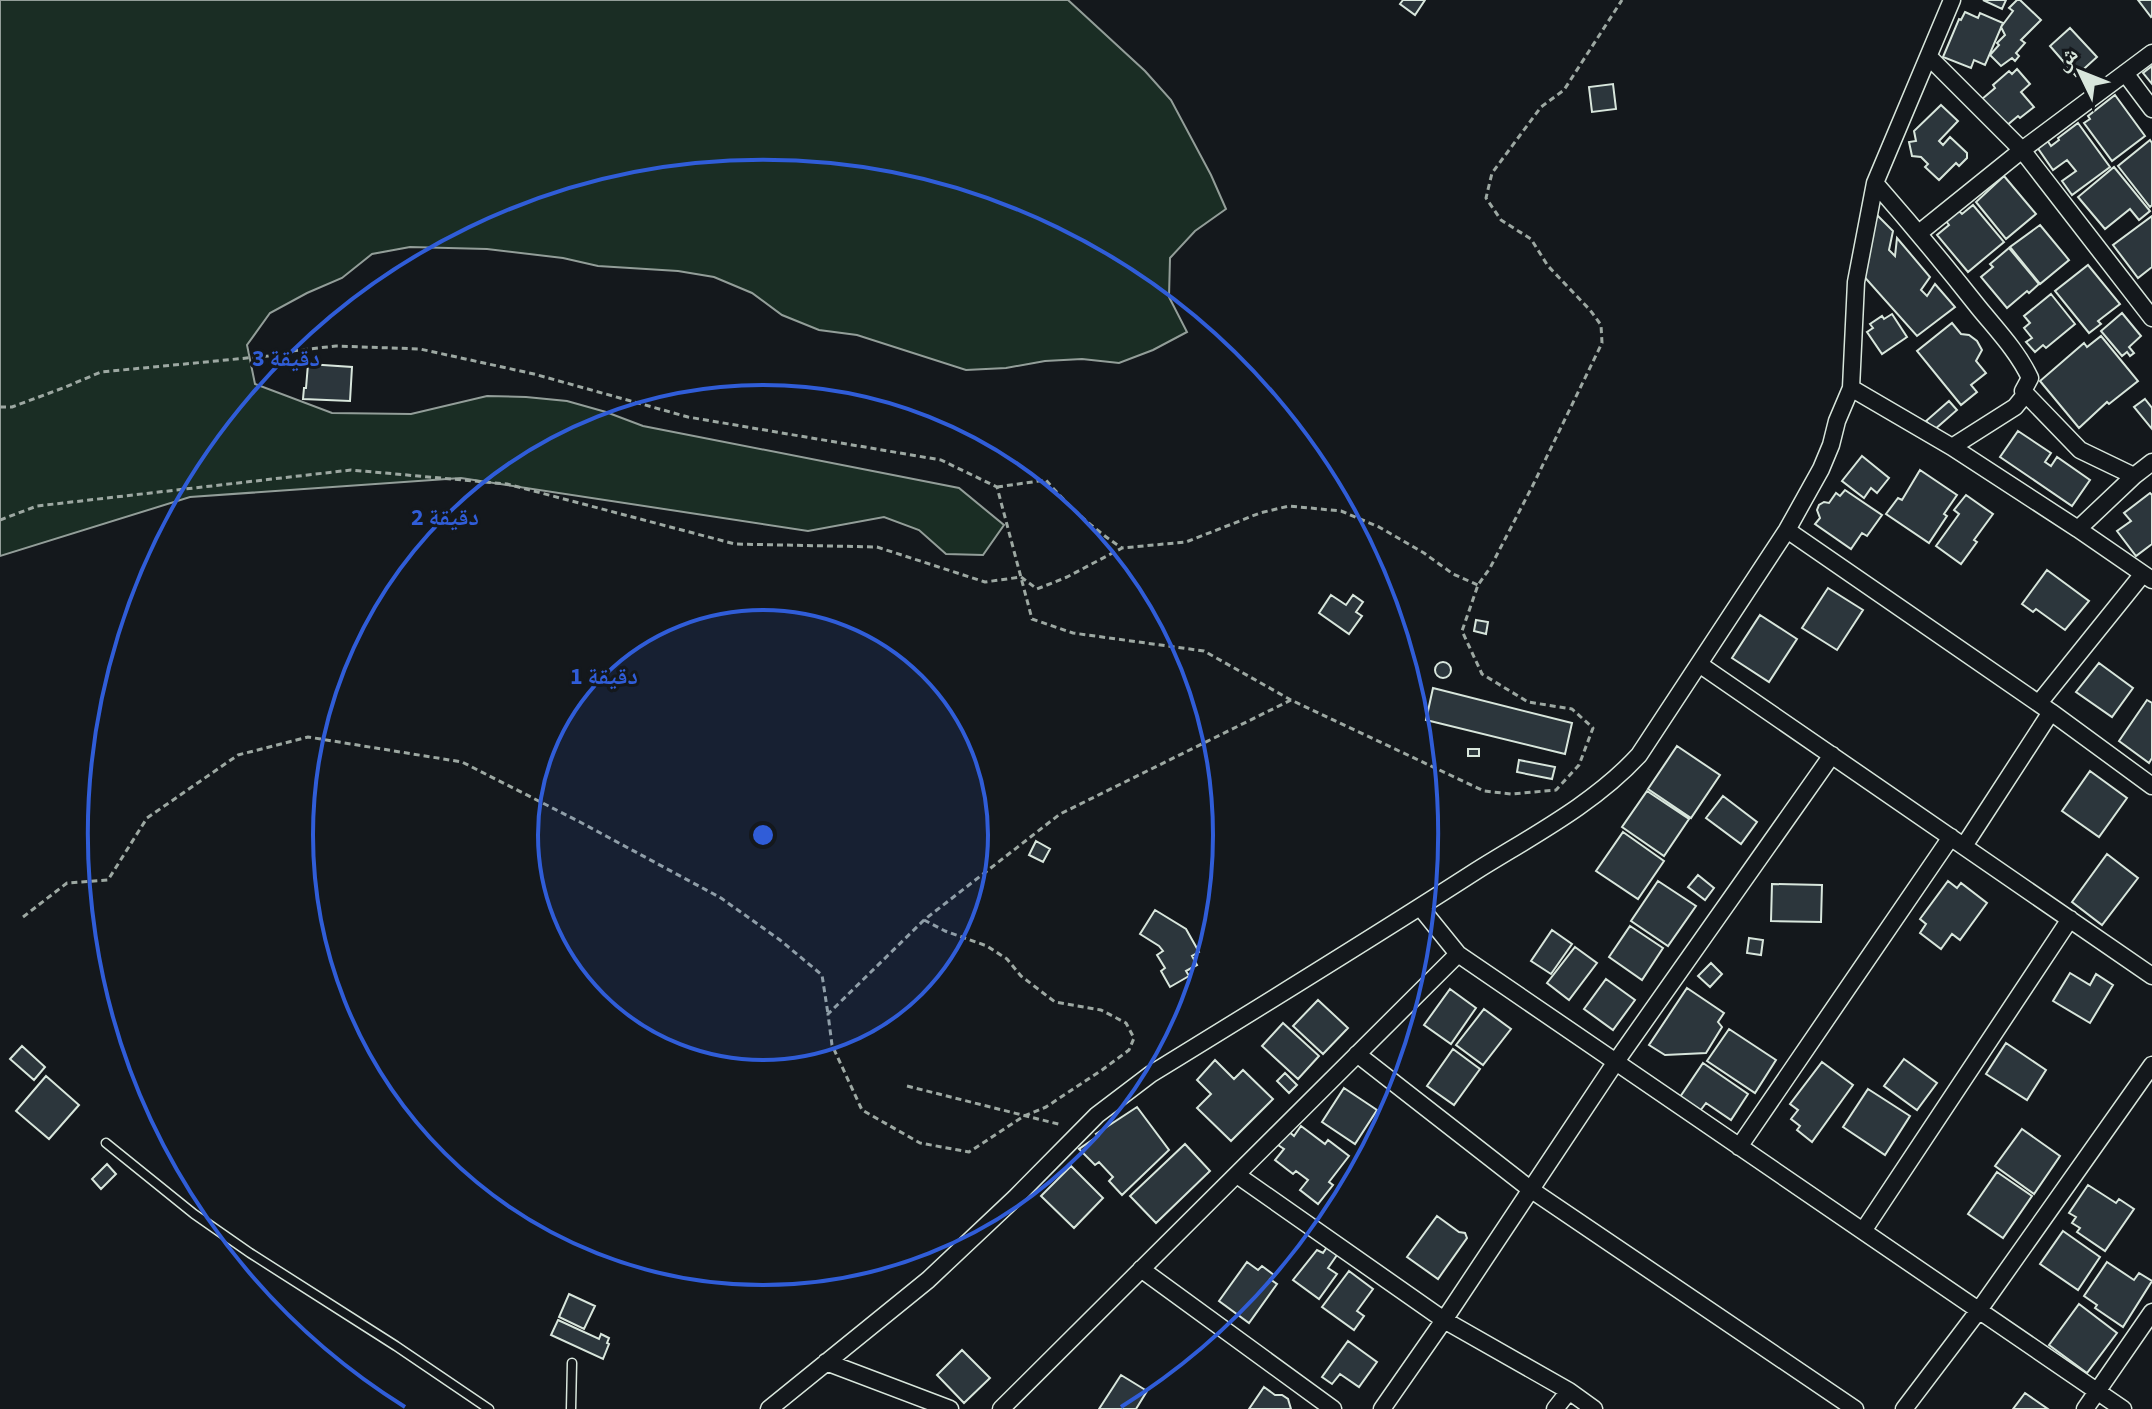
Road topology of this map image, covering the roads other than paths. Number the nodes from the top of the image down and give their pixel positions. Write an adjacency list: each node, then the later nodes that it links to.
1 (1952, 0): 3 (street)
2 (2152, 53): 4 (street)
3 (1929, 57): 6 (street); 7 (street)
4 (2125, 73): 5 (street); 6 (street)
5 (2152, 109)
6 (2022, 150): 8 (street); 9 (street)
7 (1875, 183): 8 (street); 10 (street)
8 (1919, 233): 11 (street)
9 (2152, 318)
10 (1851, 388): 12 (street); 16 (street)
11 (2023, 391): 12 (street); 14 (street)
12 (1952, 447): 15 (street)
13 (2152, 462): 14 (street)
14 (2134, 476): 15 (street)
15 (2078, 529): 17 (street)
16 (1787, 530): 18 (street); 19 (street)
17 (2147, 578): 19 (street)
18 (1699, 664): 20 (street); 23 (street)
19 (2045, 707): 21 (street); 22 (street)
20 (1832, 755): 22 (street); 28 (street)
21 (2152, 786)
22 (1958, 842): 24 (street); 31 (street)
23 (1420, 907): 25 (street); 39 (street)
24 (2070, 919): 26 (street); 34 (street)
25 (1458, 954): 27 (street); 28 (street)
26 (2152, 976)
27 (1357, 1054): 32 (street); 33 (street)
28 (1615, 1063): 31 (street); 33 (street)
29 (2152, 1065): 36 (street)
30 (106, 1143): 43 (lane)
31 (1739, 1147): 34 (street)
32 (1237, 1175): 35 (street); 38 (street)
33 (1530, 1189): 38 (street); 52 (street)
34 (1863, 1231): 36 (street)
35 (1141, 1269): 47 (street); 48 (street)
36 (1979, 1310): 42 (street); 53 (street)
37 (2152, 1312): 42 (street)
38 (1444, 1320): 41 (street); 49 (street)
39 (826, 1362): 45 (street); 46 (street)
40 (572, 1363): 44 (lane)
41 (1569, 1391): 50 (street); 51 (street)
42 (2097, 1391): 54 (street); 55 (street)
43 (489, 1409)
44 (571, 1409)
45 (769, 1409)
46 (950, 1409)
47 (1001, 1409)
48 (1333, 1409)
49 (1382, 1409)
50 (1555, 1409)
51 (1594, 1409)
52 (1855, 1409)
53 (1904, 1409)
54 (2085, 1409)
55 (2123, 1409)

